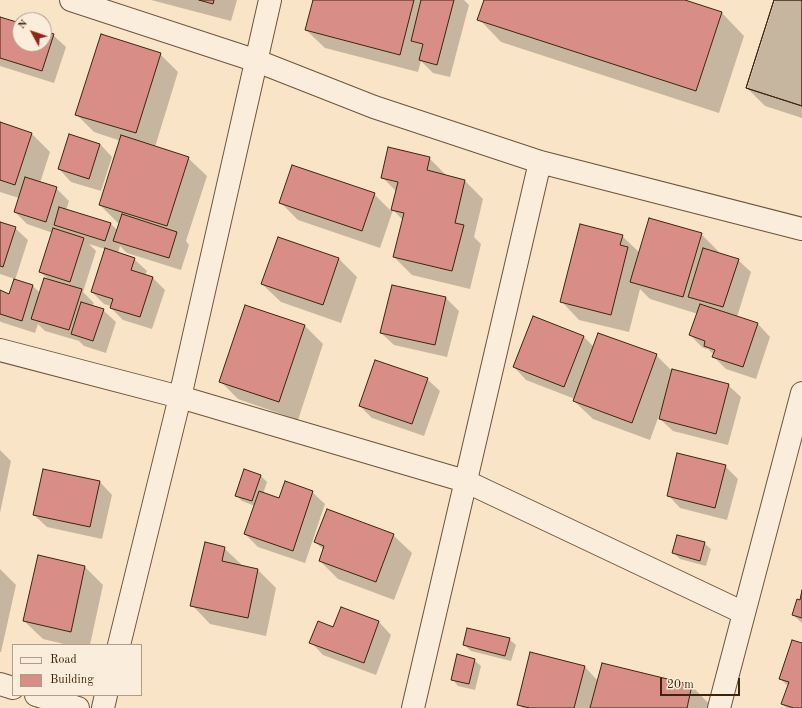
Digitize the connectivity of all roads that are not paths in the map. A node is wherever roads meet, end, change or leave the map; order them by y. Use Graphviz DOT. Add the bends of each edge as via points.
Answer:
graph roads {
  1 [pos="71,0"];
  2 [pos="270,0"];
  3 [pos="257,62"];
  4 [pos="540,162"];
  5 [pos="802,229"];
  6 [pos="0,350"];
  7 [pos="802,393"];
  8 [pos="180,397"];
  9 [pos="465,481"];
  10 [pos="744,613"];
  11 [pos="119,644"];
  12 [pos="0,684"];
  13 [pos="12,688"];
  14 [pos="39,696"];
  15 [pos="106,696"];
  16 [pos="78,708"];
  17 [pos="103,708"];
  18 [pos="412,708"];
  19 [pos="719,708"];
  1 -- 3 [label="street"];
  2 -- 3 [label="street"];
  3 -- 4 [label="street" via="374,107"];
  3 -- 8 [label="street"];
  4 -- 5 [label="street"];
  4 -- 9 [label="street"];
  6 -- 8 [label="street"];
  7 -- 10 [label="street"];
  8 -- 9 [label="street"];
  8 -- 11 [label="street"];
  9 -- 10 [label="street"];
  9 -- 18 [label="street"];
  10 -- 19 [label="street"];
  12 -- 13 [label="street"];
  14 -- 16 [label="street"];
  15 -- 17 [label="street"];
}
